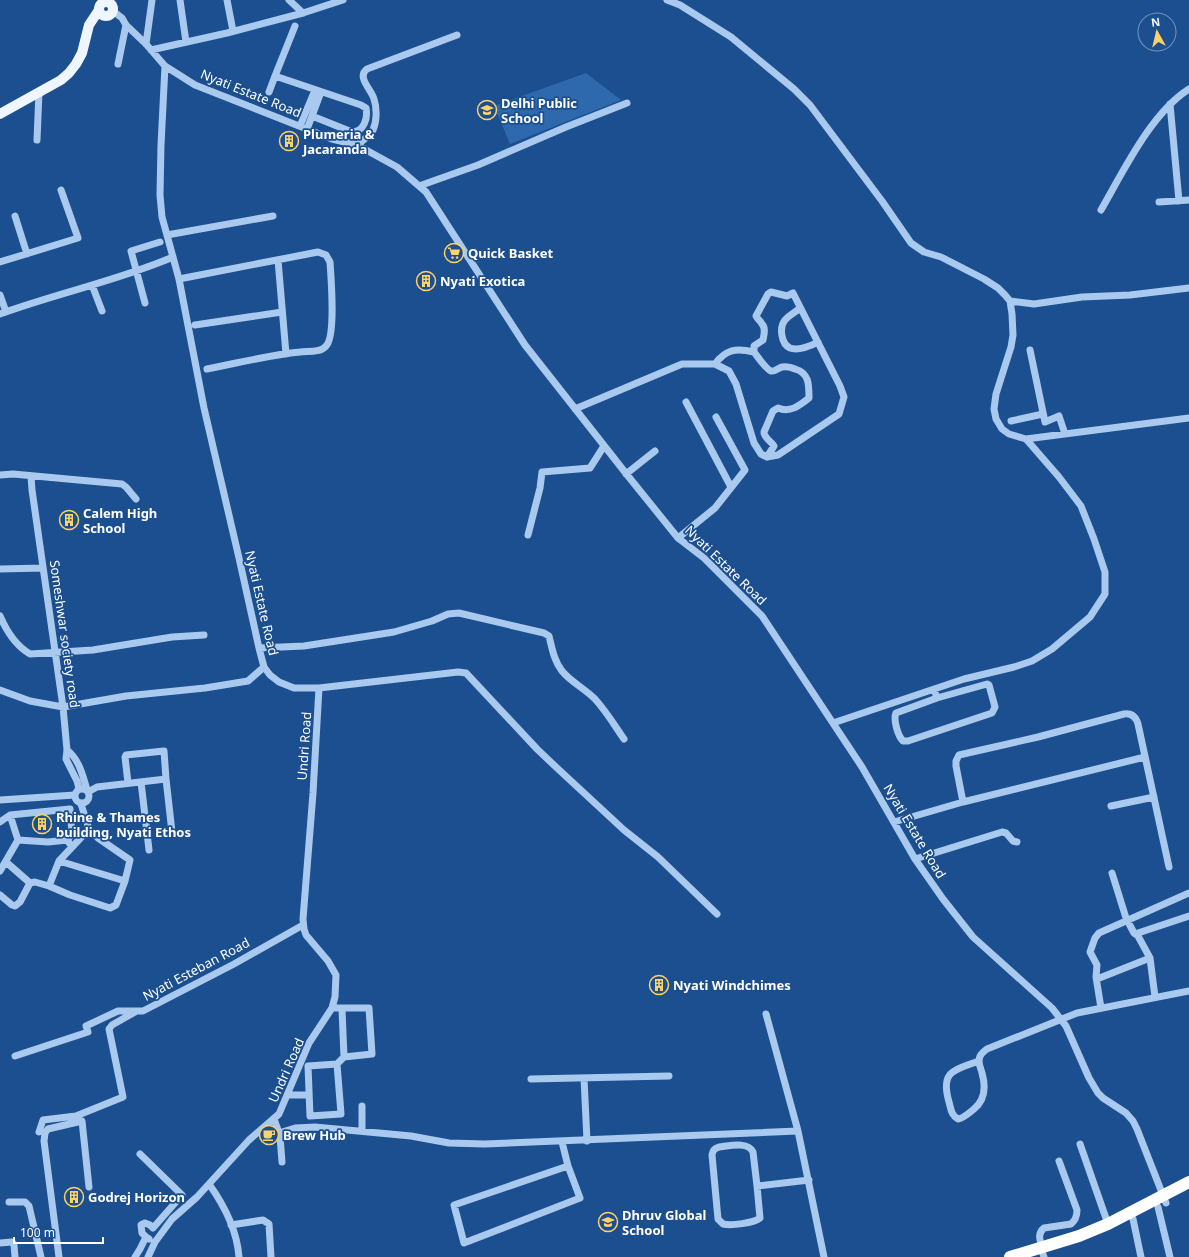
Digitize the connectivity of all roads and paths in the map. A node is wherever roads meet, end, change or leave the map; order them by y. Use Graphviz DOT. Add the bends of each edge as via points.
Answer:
graph roads {
  1 [pos="152,0"];
  2 [pos="180,0"];
  3 [pos="227,0"];
  4 [pos="289,0"];
  5 [pos="340,0"];
  6 [pos="667,0"];
  7 [pos="102,4"];
  8 [pos="113,11"];
  9 [pos="303,13"];
  10 [pos="126,25"];
  11 [pos="294,26"];
  12 [pos="233,31"];
  13 [pos="457,35"];
  14 [pos="186,42"];
  15 [pos="146,44"];
  16 [pos="151,50"];
  17 [pos="118,64"];
  18 [pos="165,66"];
  19 [pos="275,76"];
  20 [pos="1189,89"];
  21 [pos="318,91"];
  22 [pos="39,92"];
  23 [pos="269,92"];
  24 [pos="627,103"];
  25 [pos="1170,104"];
  26 [pos="0,114"];
  27 [pos="312,116"];
  28 [pos="303,127"];
  29 [pos="37,140"];
  30 [pos="358,145"];
  31 [pos="419,186"];
  32 [pos="61,190"];
  33 [pos="1179,200"];
  34 [pos="1189,200"];
  35 [pos="1159,202"];
  36 [pos="1101,210"];
  37 [pos="15,216"];
  38 [pos="273,216"];
  39 [pos="167,235"];
  40 [pos="160,242"];
  41 [pos="27,254"];
  42 [pos="173,257"];
  43 [pos="278,260"];
  44 [pos="0,262"];
  45 [pos="136,271"];
  46 [pos="179,279"];
  47 [pos="92,285"];
  48 [pos="1189,288"];
  49 [pos="0,295"];
  50 [pos="1010,301"];
  51 [pos="145,303"];
  52 [pos="800,308"];
  53 [pos="102,311"];
  54 [pos="282,312"];
  55 [pos="3,313"];
  56 [pos="195,325"];
  57 [pos="818,342"];
  58 [pos="1030,350"];
  59 [pos="754,352"];
  60 [pos="286,354"];
  61 [pos="715,364"];
  62 [pos="207,369"];
  63 [pos="686,402"];
  64 [pos="575,409"];
  65 [pos="1043,414"];
  66 [pos="716,417"];
  67 [pos="1189,418"];
  68 [pos="1011,421"];
  69 [pos="1065,434"];
  70 [pos="1026,439"];
  71 [pos="604,446"];
  72 [pos="655,451"];
  73 [pos="767,457"];
  74 [pos="626,474"];
  75 [pos="0,475"];
  76 [pos="31,476"];
  77 [pos="732,487"];
  78 [pos="136,499"];
  79 [pos="528,535"];
  80 [pos="678,538"];
  81 [pos="43,568"];
  82 [pos="0,569"];
  83 [pos="0,616"];
  84 [pos="204,635"];
  85 [pos="259,648"];
  86 [pos="55,651"];
  87 [pos="264,667"];
  88 [pos="319,688"];
  89 [pos="934,689"];
  90 [pos="0,690"];
  91 [pos="937,698"];
  92 [pos="63,707"];
  93 [pos="833,722"];
  94 [pos="624,739"];
  95 [pos="67,750"];
  96 [pos="1145,757"];
  97 [pos="166,779"];
  98 [pos="141,782"];
  99 [pos="128,783"];
  100 [pos="88,791"];
  101 [pos="77,792"];
  102 [pos="1154,797"];
  103 [pos="0,800"];
  104 [pos="963,802"];
  105 [pos="81,804"];
  106 [pos="1111,806"];
  107 [pos="10,815"];
  108 [pos="0,822"];
  109 [pos="894,822"];
  110 [pos="89,829"];
  111 [pos="172,832"];
  112 [pos="18,840"];
  113 [pos="68,840"];
  114 [pos="1018,842"];
  115 [pos="70,849"];
  116 [pos="149,850"];
  117 [pos="915,859"];
  118 [pos="59,861"];
  119 [pos="6,862"];
  120 [pos="1169,867"];
  121 [pos="0,871"];
  122 [pos="1112,873"];
  123 [pos="125,880"];
  124 [pos="30,883"];
  125 [pos="49,886"];
  126 [pos="1189,893"];
  127 [pos="0,895"];
  128 [pos="717,914"];
  129 [pos="1189,916"];
  130 [pos="1127,920"];
  131 [pos="303,925"];
  132 [pos="1135,934"];
  133 [pos="1150,958"];
  134 [pos="1096,979"];
  135 [pos="1189,991"];
  136 [pos="1155,997"];
  137 [pos="332,1008"];
  138 [pos="1101,1008"];
  139 [pos="342,1009"];
  140 [pos="137,1011"];
  141 [pos="766,1014"];
  142 [pos="1061,1020"];
  143 [pos="15,1056"];
  144 [pos="344,1057"];
  145 [pos="979,1061"];
  146 [pos="337,1064"];
  147 [pos="668,1076"];
  148 [pos="584,1078"];
  149 [pos="531,1079"];
  150 [pos="288,1095"];
  151 [pos="308,1095"];
  152 [pos="362,1106"];
  153 [pos="274,1119"];
  154 [pos="362,1131"];
  155 [pos="798,1131"];
  156 [pos="39,1132"];
  157 [pos="279,1133"];
  158 [pos="587,1141"];
  159 [pos="562,1142"];
  160 [pos="1080,1144"];
  161 [pos="140,1154"];
  162 [pos="1059,1161"];
  163 [pos="282,1162"];
  164 [pos="568,1166"];
  165 [pos="809,1180"];
  166 [pos="1189,1182"];
  167 [pos="209,1184"];
  168 [pos="757,1186"];
  169 [pos="89,1187"];
  170 [pos="1189,1190"];
  171 [pos="9,1202"];
  172 [pos="1162,1202"];
  173 [pos="1134,1219"];
  174 [pos="1108,1224"];
  175 [pos="231,1225"];
  176 [pos="153,1228"];
  177 [pos="162,1234"];
  178 [pos="146,1237"];
  179 [pos="155,1242"];
  180 [pos="0,1243"];
  181 [pos="1041,1254"];
  182 [pos="15,1257"];
  183 [pos="41,1257"];
  184 [pos="59,1257"];
  185 [pos="135,1257"];
  186 [pos="148,1257"];
  187 [pos="239,1257"];
  188 [pos="270,1257"];
  189 [pos="824,1257"];
  190 [pos="1010,1257"];
  191 [pos="1141,1257"];
  192 [pos="1170,1257"];
  1 -- 15 [label="street"];
  2 -- 14 [label="street"];
  3 -- 12 [label="street"];
  4 -- 9 [label="street"];
  5 -- 9 [label="street"];
  6 -- 50 [label="street" via="731,37 794,89 810,105 911,243 924,252 942,257 984,279 998,288"];
  7 -- 8 [label="main road" via="111,3"];
  7 -- 22 [label="main road" via="89,25 82,53 76,64 61,80"];
  8 -- 10 [label="street, Nyati Estate Road"];
  9 -- 12 [label="street"];
  10 -- 15 [label="street, Nyati Estate Road"];
  10 -- 17 [label="street"];
  11 -- 19 [label="street"];
  12 -- 14 [label="street"];
  13 -- 30 [label="street" via="364,71 363,79 374,99 376,120 373,131"];
  14 -- 16 [label="street"];
  15 -- 16 [label="street, Nyati Estate Road"];
  16 -- 18 [label="street, Nyati Estate Road"];
  18 -- 28 [label="street, Nyati Estate Road" via="195,85"];
  18 -- 39 [label="street, Nyati Estate Road" via="160,195"];
  19 -- 21 [label="street"];
  19 -- 23 [label="street"];
  20 -- 25 [label="street"];
  21 -- 27 [label="street"];
  21 -- 27 [label="street" via="361,105 366,108 367,116 361,130 352,132"];
  21 -- 28 [label="street"];
  22 -- 26 [label="main road"];
  22 -- 29 [label="street"];
  24 -- 31 [label="street" via="478,165"];
  25 -- 33 [label="street"];
  25 -- 36 [label="street" via="1134,151"];
  27 -- 28 [label="street"];
  28 -- 30 [label="street, Nyati Estate Road"];
  30 -- 31 [label="street, Nyati Estate Road" via="397,167"];
  31 -- 64 [label="street, Nyati Estate Road" via="426,192 526,345"];
  32 -- 41 [label="street" via="78,238"];
  33 -- 34 [label="street"];
  33 -- 35 [label="street"];
  37 -- 41 [label="street"];
  38 -- 39 [label="street"];
  39 -- 42 [label="street, Nyati Estate Road"];
  40 -- 45 [label="street" via="131,251"];
  41 -- 44 [label="street"];
  42 -- 45 [label="street"];
  42 -- 46 [label="street, Nyati Estate Road"];
  43 -- 46 [label="street"];
  43 -- 54 [label="street"];
  43 -- 60 [label="street" via="318,252 326,255 330,262 332,320 327,346 322,350"];
  45 -- 47 [label="street"];
  45 -- 51 [label="street"];
  46 -- 85 [label="street, Nyati Estate Road" via="204,408"];
  47 -- 53 [label="street"];
  47 -- 55 [label="street"];
  48 -- 50 [label="street" via="1130,295 1082,297 1034,304"];
  49 -- 55 [label="street"];
  50 -- 70 [label="street" via="1013,335 994,409 1002,429"];
  52 -- 57 [label="street"];
  52 -- 57 [label="street" via="785,320 782,327 785,345 795,348"];
  52 -- 59 [label="street" via="793,293 787,296 771,292 768,294 756,316 763,324 764,334 763,340 754,346"];
  54 -- 56 [label="street"];
  54 -- 60 [label="street"];
  57 -- 73 [label="street" via="844,397 839,414 778,455"];
  58 -- 65 [label="street"];
  59 -- 61 [label="street" via="743,349 733,351 725,354"];
  59 -- 73 [label="street" via="772,371 789,367 803,372 808,388 809,398 791,410 773,410 764,432 765,437 774,446"];
  60 -- 62 [label="street"];
  61 -- 64 [label="street" via="682,364"];
  61 -- 73 [label="street" via="729,371 736,384 754,443 761,454"];
  63 -- 77 [label="street"];
  64 -- 71 [label="street, Nyati Estate Road"];
  65 -- 68 [label="street"];
  65 -- 69 [label="street" via="1045,422 1060,416"];
  66 -- 77 [label="street" via="745,470"];
  67 -- 69 [label="street"];
  69 -- 70 [label="street"];
  70 -- 89 [label="street" via="1081,506 1105,572 1105,594 1090,617 1052,649 1032,661"];
  71 -- 74 [label="street, Nyati Estate Road"];
  71 -- 79 [label="street" via="590,468 542,472"];
  72 -- 74 [label="street"];
  74 -- 80 [label="street, Nyati Estate Road"];
  75 -- 76 [label="street"];
  76 -- 78 [label="street" via="122,484"];
  76 -- 81 [label="street, Someshwar society road"];
  77 -- 80 [label="street" via="715,508"];
  80 -- 93 [label="street, Nyati Estate Road" via="704,558 762,616"];
  81 -- 82 [label="street"];
  81 -- 86 [label="street, Someshwar society road"];
  83 -- 86 [label="street" via="14,640 30,654"];
  84 -- 86 [label="street" via="172,637 93,650"];
  85 -- 87 [label="street, Nyati Estate Road"];
  85 -- 94 [label="street" via="304,646 394,632 448,614 459,613 534,630 549,636 562,671 596,700"];
  86 -- 92 [label="street, Someshwar society road"];
  87 -- 88 [label="street, Nyati Estate Road" via="279,682 294,688"];
  87 -- 92 [label="street" via="248,681 126,696"];
  88 -- 128 [label="street, Nyati Estate Road" via="466,673 537,749 624,830 658,857"];
  88 -- 131 [label="street, Undri Road"];
  89 -- 91 [label="street"];
  89 -- 93 [label="street"];
  90 -- 92 [label="street" via="30,701"];
  91 -- 91 [label="street" via="987,684 995,707 992,713 903,741 895,721 896,713"];
  92 -- 95 [label="street, Someshwar society road"];
  93 -- 109 [label="street, Nyati Estate Road"];
  95 -- 100 [label="street" via="74,755"];
  95 -- 101 [label="street, Someshwar society road" via="66,759 77,781"];
  96 -- 102 [label="street"];
  96 -- 104 [label="street"];
  96 -- 104 [label="street" via="1137,720 1127,714 964,753 959,755 956,761"];
  97 -- 98 [label="street"];
  97 -- 99 [label="street" via="164,751 126,755"];
  97 -- 111 [label="street"];
  98 -- 99 [label="street"];
  98 -- 116 [label="street"];
  99 -- 100 [label="street" via="97,786"];
  100 -- 101 [label="street" via="83,789"];
  100 -- 105 [label="street" via="88,801"];
  101 -- 103 [label="street"];
  101 -- 105 [label="street" via="77,801"];
  102 -- 106 [label="street"];
  102 -- 120 [label="street"];
  104 -- 109 [label="street"];
  105 -- 110 [label="street"];
  107 -- 108 [label="street"];
  107 -- 112 [label="street"];
  107 -- 113 [label="street" via="70,809 72,832"];
  109 -- 117 [label="street, Nyati Estate Road"];
  110 -- 115 [label="street"];
  110 -- 123 [label="street" via="130,860"];
  112 -- 113 [label="street"];
  112 -- 119 [label="street"];
  113 -- 115 [label="street"];
  114 -- 117 [label="street" via="1013,842 1002,832"];
  115 -- 118 [label="street"];
  117 -- 142 [label="street, Nyati Estate Road" via="973,937 1045,1000"];
  118 -- 123 [label="street"];
  118 -- 125 [label="street"];
  119 -- 121 [label="street"];
  119 -- 124 [label="street"];
  122 -- 130 [label="street"];
  123 -- 125 [label="street" via="116,905 110,908"];
  124 -- 125 [label="street"];
  124 -- 127 [label="street" via="20,902 15,906"];
  126 -- 130 [label="street"];
  129 -- 132 [label="street"];
  130 -- 132 [label="street"];
  130 -- 134 [label="street" via="1099,933 1095,938 1090,952 1097,965"];
  131 -- 137 [label="street, Undri Road" via="306,935 336,975"];
  131 -- 140 [label="street, Nyati Esteban Road" via="143,1012"];
  132 -- 133 [label="street"];
  133 -- 134 [label="street"];
  133 -- 136 [label="street"];
  134 -- 138 [label="street"];
  135 -- 136 [label="street"];
  136 -- 138 [label="street"];
  137 -- 139 [label="street"];
  137 -- 150 [label="street, Undri Road" via="309,1043"];
  138 -- 142 [label="street" via="1077,1013"];
  139 -- 144 [label="street"];
  139 -- 144 [label="street" via="369,1008 372,1054"];
  140 -- 143 [label="street, Nyati Esteban Road" via="118,1011 86,1026 88,1032"];
  140 -- 156 [label="street" via="109,1029 123,1097 76,1116 43,1120"];
  141 -- 155 [label="street"];
  142 -- 145 [label="street" via="987,1049 980,1055"];
  142 -- 172 [label="street, Nyati Estate Road" via="1098,1093 1133,1121"];
  144 -- 146 [label="street"];
  145 -- 145 [label="street" via="984,1089 982,1100 966,1116 958,1119 952,1113 946,1092 947,1078 953,1071"];
  146 -- 151 [label="street" via="308,1066"];
  146 -- 151 [label="street" via="341,1114 310,1116"];
  147 -- 148 [label="street"];
  148 -- 149 [label="street"];
  148 -- 158 [label="street"];
  150 -- 151 [label="street"];
  150 -- 153 [label="street, Undri Road"];
  152 -- 154 [label="street"];
  153 -- 157 [label="street"];
  153 -- 167 [label="street, Undri Road" via="249,1140"];
  154 -- 157 [label="street" via="315,1127 295,1128"];
  154 -- 159 [label="street" via="464,1144"];
  155 -- 158 [label="street"];
  155 -- 165 [label="street"];
  157 -- 163 [label="street"];
  158 -- 159 [label="street"];
  159 -- 164 [label="street"];
  160 -- 174 [label="street"];
  161 -- 176 [label="street" via="182,1195"];
  162 -- 181 [label="street" via="1075,1203 1077,1217 1071,1224 1041,1230"];
  164 -- 164 [label="street" via="580,1198 464,1243 454,1205"];
  165 -- 168 [label="street"];
  165 -- 189 [label="street"];
  166 -- 172 [label="highway"];
  167 -- 175 [label="street" via="221,1202"];
  167 -- 177 [label="street, Undri Road" via="172,1219"];
  168 -- 168 [label="street" via="760,1218 757,1221 726,1225 720,1222 712,1156 715,1148 751,1148"];
  169 -- 184 [label="street" via="82,1121 48,1129 44,1141"];
  170 -- 172 [label="highway"];
  171 -- 183 [label="street" via="25,1202 29,1206"];
  172 -- 173 [label="highway"];
  172 -- 174 [label="highway"];
  172 -- 192 [label="street, Nyati Estate Road"];
  173 -- 181 [label="highway"];
  173 -- 191 [label="street"];
  174 -- 181 [label="highway"];
  175 -- 187 [label="street"];
  175 -- 188 [label="street" via="263,1220 269,1224"];
  176 -- 177 [label="street"];
  176 -- 178 [label="street" via="145,1223 141,1225 142,1233"];
  177 -- 179 [label="street, Undri Road"];
  178 -- 179 [label="street"];
  178 -- 185 [label="street"];
  179 -- 186 [label="street, Undri Road"];
  180 -- 182 [label="street" via="12,1242"];
  181 -- 190 [label="highway"];
}
